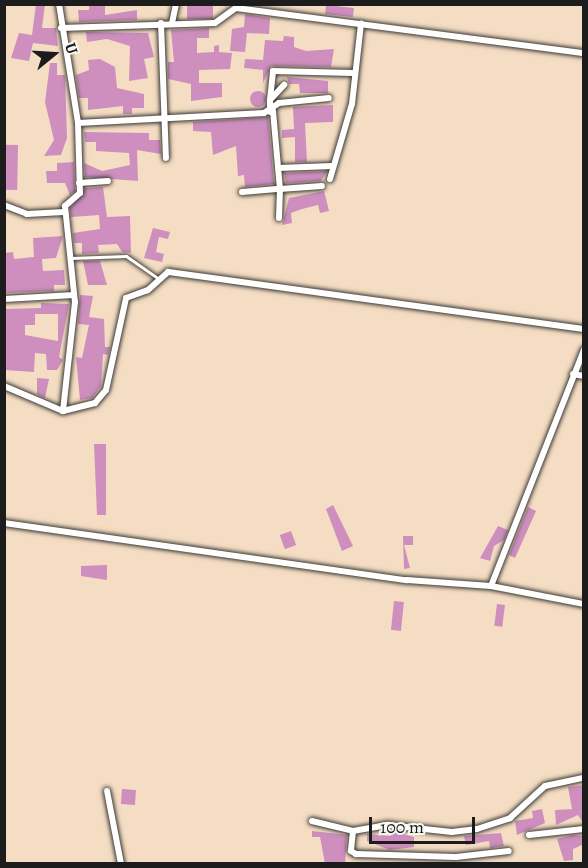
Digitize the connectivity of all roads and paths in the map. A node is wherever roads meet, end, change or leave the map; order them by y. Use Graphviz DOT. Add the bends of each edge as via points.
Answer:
graph roads {
  1 [pos="59,4"];
  2 [pos="176,4"];
  3 [pos="161,23"];
  4 [pos="172,23"];
  5 [pos="361,24"];
  6 [pos="61,28"];
  7 [pos="584,53"];
  8 [pos="353,73"];
  9 [pos="284,84"];
  10 [pos="329,98"];
  11 [pos="270,100"];
  12 [pos="271,111"];
  13 [pos="161,117"];
  14 [pos="78,123"];
  15 [pos="166,158"];
  16 [pos="332,166"];
  17 [pos="278,168"];
  18 [pos="330,179"];
  19 [pos="108,181"];
  20 [pos="79,183"];
  21 [pos="321,186"];
  22 [pos="280,189"];
  23 [pos="242,192"];
  24 [pos="4,206"];
  25 [pos="64,212"];
  26 [pos="279,218"];
  27 [pos="69,258"];
  28 [pos="159,279"];
  29 [pos="74,295"];
  30 [pos="4,299"];
  31 [pos="584,329"];
  32 [pos="584,350"];
  33 [pos="573,374"];
  34 [pos="584,376"];
  35 [pos="4,386"];
  36 [pos="63,411"];
  37 [pos="4,523"];
  38 [pos="491,586"];
  39 [pos="584,604"];
  40 [pos="584,778"];
  41 [pos="107,791"];
  42 [pos="312,821"];
  43 [pos="584,829"];
  44 [pos="353,831"];
  45 [pos="529,835"];
  46 [pos="508,851"];
  47 [pos="121,864"];
  1 -- 6 [label="street"];
  2 -- 4 [label="street"];
  3 -- 4 [label="street"];
  3 -- 6 [label="street"];
  3 -- 13 [label="street"];
  4 -- 5 [label="street" via="215,23 233,8"];
  5 -- 7 [label="street"];
  5 -- 8 [label="street"];
  6 -- 14 [label="street"];
  8 -- 11 [label="street" via="273,71"];
  8 -- 16 [label="street" via="352,104"];
  9 -- 11 [label="street"];
  10 -- 12 [label="street" via="279,103"];
  11 -- 12 [label="street"];
  12 -- 13 [label="street"];
  12 -- 17 [label="street"];
  13 -- 14 [label="street"];
  13 -- 15 [label="street"];
  14 -- 20 [label="street"];
  16 -- 17 [label="street"];
  16 -- 18 [label="street"];
  17 -- 22 [label="street"];
  19 -- 20 [label="street"];
  20 -- 25 [label="street" via="80,194 66,203"];
  21 -- 22 [label="street"];
  22 -- 23 [label="street"];
  22 -- 26 [label="street"];
  24 -- 25 [label="street" via="27,214"];
  25 -- 27 [label="street"];
  27 -- 28 [label="lane" via="126,256"];
  27 -- 29 [label="street"];
  28 -- 31 [label="street" via="165,273 204,273"];
  28 -- 36 [label="street" via="126,298 104,394 82,409"];
  29 -- 30 [label="street"];
  29 -- 36 [label="street"];
  32 -- 33 [label="street"];
  33 -- 34 [label="street"];
  33 -- 38 [label="street"];
  35 -- 36 [label="street"];
  37 -- 38 [label="street" via="407,580"];
  38 -- 39 [label="street"];
  40 -- 44 [label="street" via="545,786 519,812 494,825 452,832 388,825"];
  41 -- 47 [label="street"];
  42 -- 44 [label="street"];
  43 -- 45 [label="street"];
  44 -- 46 [label="street" via="351,851 356,854 456,857"];
}
